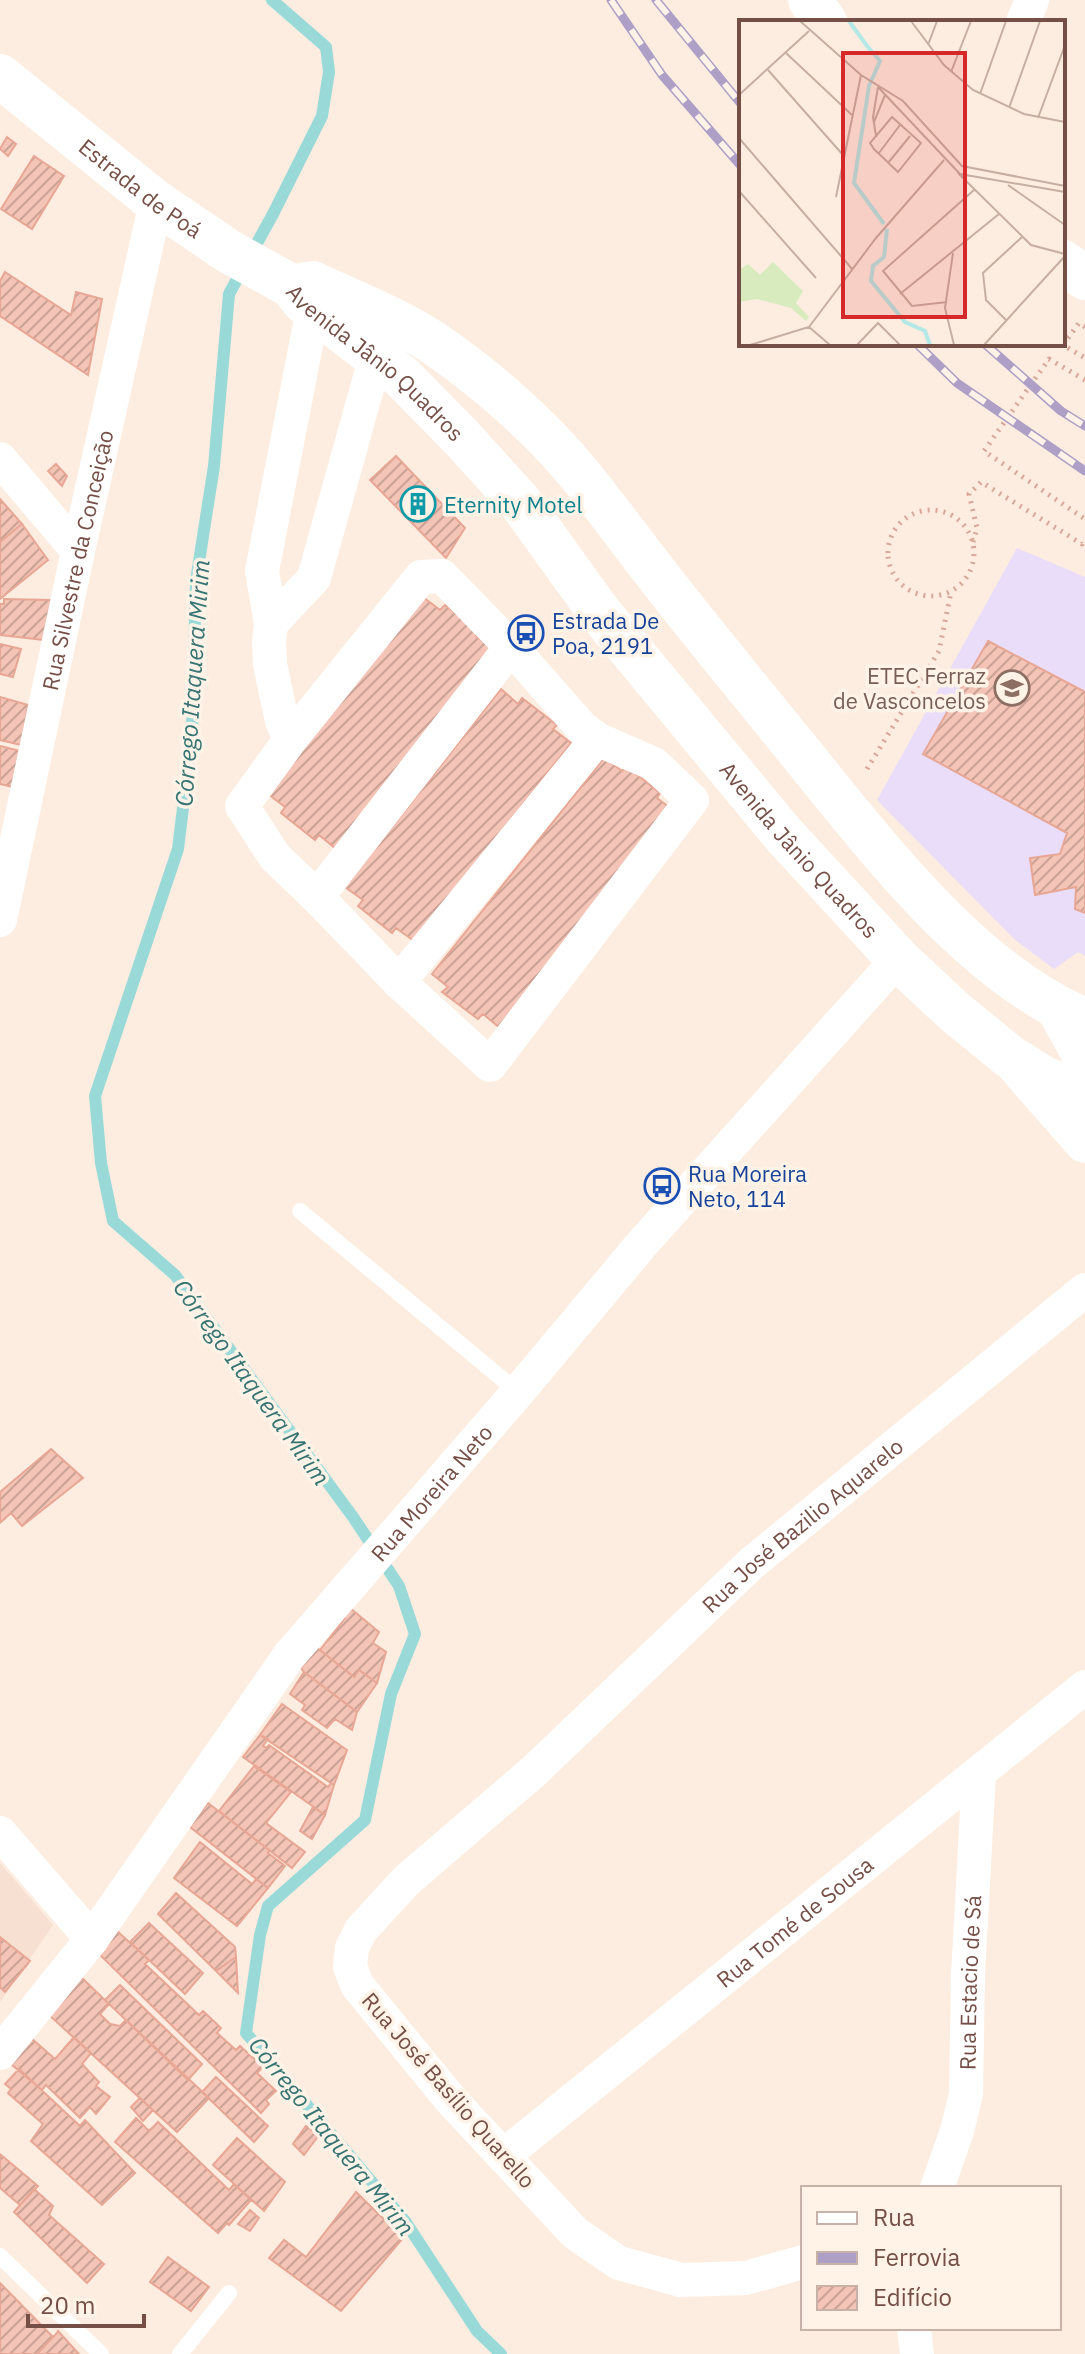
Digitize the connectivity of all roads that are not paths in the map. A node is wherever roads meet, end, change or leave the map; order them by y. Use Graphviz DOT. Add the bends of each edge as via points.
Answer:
graph roads {
  1 [pos="810,0"];
  2 [pos="1032,0"];
  3 [pos="824,20"];
  4 [pos="1024,20"];
  5 [pos="0,76"];
  6 [pos="156,202"];
  7 [pos="1065,263"];
  8 [pos="1085,278"];
  9 [pos="293,291"];
  10 [pos="376,356"];
  11 [pos="0,459"];
  12 [pos="78,551"];
  13 [pos="669,591"];
  14 [pos="600,613"];
  15 [pos="271,624"];
  16 [pos="511,647"];
  17 [pos="597,739"];
  18 [pos="290,740"];
  19 [pos="317,897"];
  20 [pos="0,917"];
  21 [pos="898,959"];
  22 [pos="399,982"];
  23 [pos="1071,1014"];
  24 [pos="1010,1057"];
  25 [pos="1085,1059"];
  26 [pos="1085,1092"];
  27 [pos="1085,1142"];
  28 [pos="300,1211"];
  29 [pos="1085,1290"];
  30 [pos="518,1392"];
  31 [pos="1085,1687"];
  32 [pos="533,1772"];
  33 [pos="979,1774"];
  34 [pos="0,1833"];
  35 [pos="92,1939"];
  36 [pos="0,2053"];
  37 [pos="503,2156"];
  38 [pos="938,2186"];
  39 [pos="0,2256"];
  40 [pos="801,2263"];
  41 [pos="229,2293"];
  42 [pos="914,2330"];
  43 [pos="101,2354"];
  44 [pos="180,2354"];
  45 [pos="917,2354"];
  1 -- 3 [label="main road"];
  2 -- 4 [label="street"];
  5 -- 6 [label="main road, Estrada de Poá"];
  6 -- 9 [label="main road, Estrada de Poá"];
  6 -- 12 [label="street, Rua Silvestre da Conceição"];
  7 -- 8 [label="main road"];
  9 -- 10 [label="main road, Avenida Jânio Quadros"];
  9 -- 13 [label="main road, Avenida Jânio Quadros" via="313,283 404,326 470,370 578,473"];
  9 -- 15 [label="street" via="262,571"];
  10 -- 14 [label="main road, Avenida Jânio Quadros" via="520,502"];
  10 -- 15 [label="street" via="314,578"];
  11 -- 12 [label="street"];
  12 -- 20 [label="street, Rua Silvestre da Conceição"];
  13 -- 14 [label="main road"];
  13 -- 23 [label="main road, Avenida Jânio Quadros" via="940,918 1022,985"];
  14 -- 21 [label="main road, Avenida Jânio Quadros" via="783,834"];
  15 -- 18 [label="street" via="270,664"];
  16 -- 17 [label="street"];
  16 -- 18 [label="street" via="442,576 421,577"];
  16 -- 19 [label="street"];
  17 -- 22 [label="street"];
  17 -- 22 [label="street" via="654,764 692,800 490,1065"];
  18 -- 19 [label="street" via="242,806 275,857"];
  19 -- 22 [label="street"];
  21 -- 24 [label="main road, Avenida Jânio Quadros"];
  21 -- 30 [label="street, Rua Moreira Neto" via="641,1245"];
  23 -- 25 [label="street"];
  24 -- 26 [label="main road, Avenida Jânio Quadros" via="1045,1079"];
  24 -- 27 [label="street"];
  28 -- 30 [label="lane"];
  29 -- 32 [label="street, Rua José Bazilio Aquarelo" via="752,1563"];
  30 -- 35 [label="street, Rua Moreira Neto" via="289,1656"];
  31 -- 33 [label="street, Rua Tomé de Sousa"];
  32 -- 37 [label="street, Rua José Basílio Quarello" via="407,1880 361,1930 350,1966 357,1985"];
  33 -- 37 [label="street, Rua Tomé de Sousa"];
  33 -- 38 [label="street, Rua Estacio de Sá" via="966,2094"];
  34 -- 35 [label="street"];
  35 -- 36 [label="street, Rua Moreira Neto"];
  37 -- 40 [label="street, Rua José Basílio Quarello" via="575,2233 619,2263 681,2280 746,2278"];
  39 -- 43 [label="lane"];
  41 -- 44 [label="lane"];
  42 -- 45 [label="street"];
}
